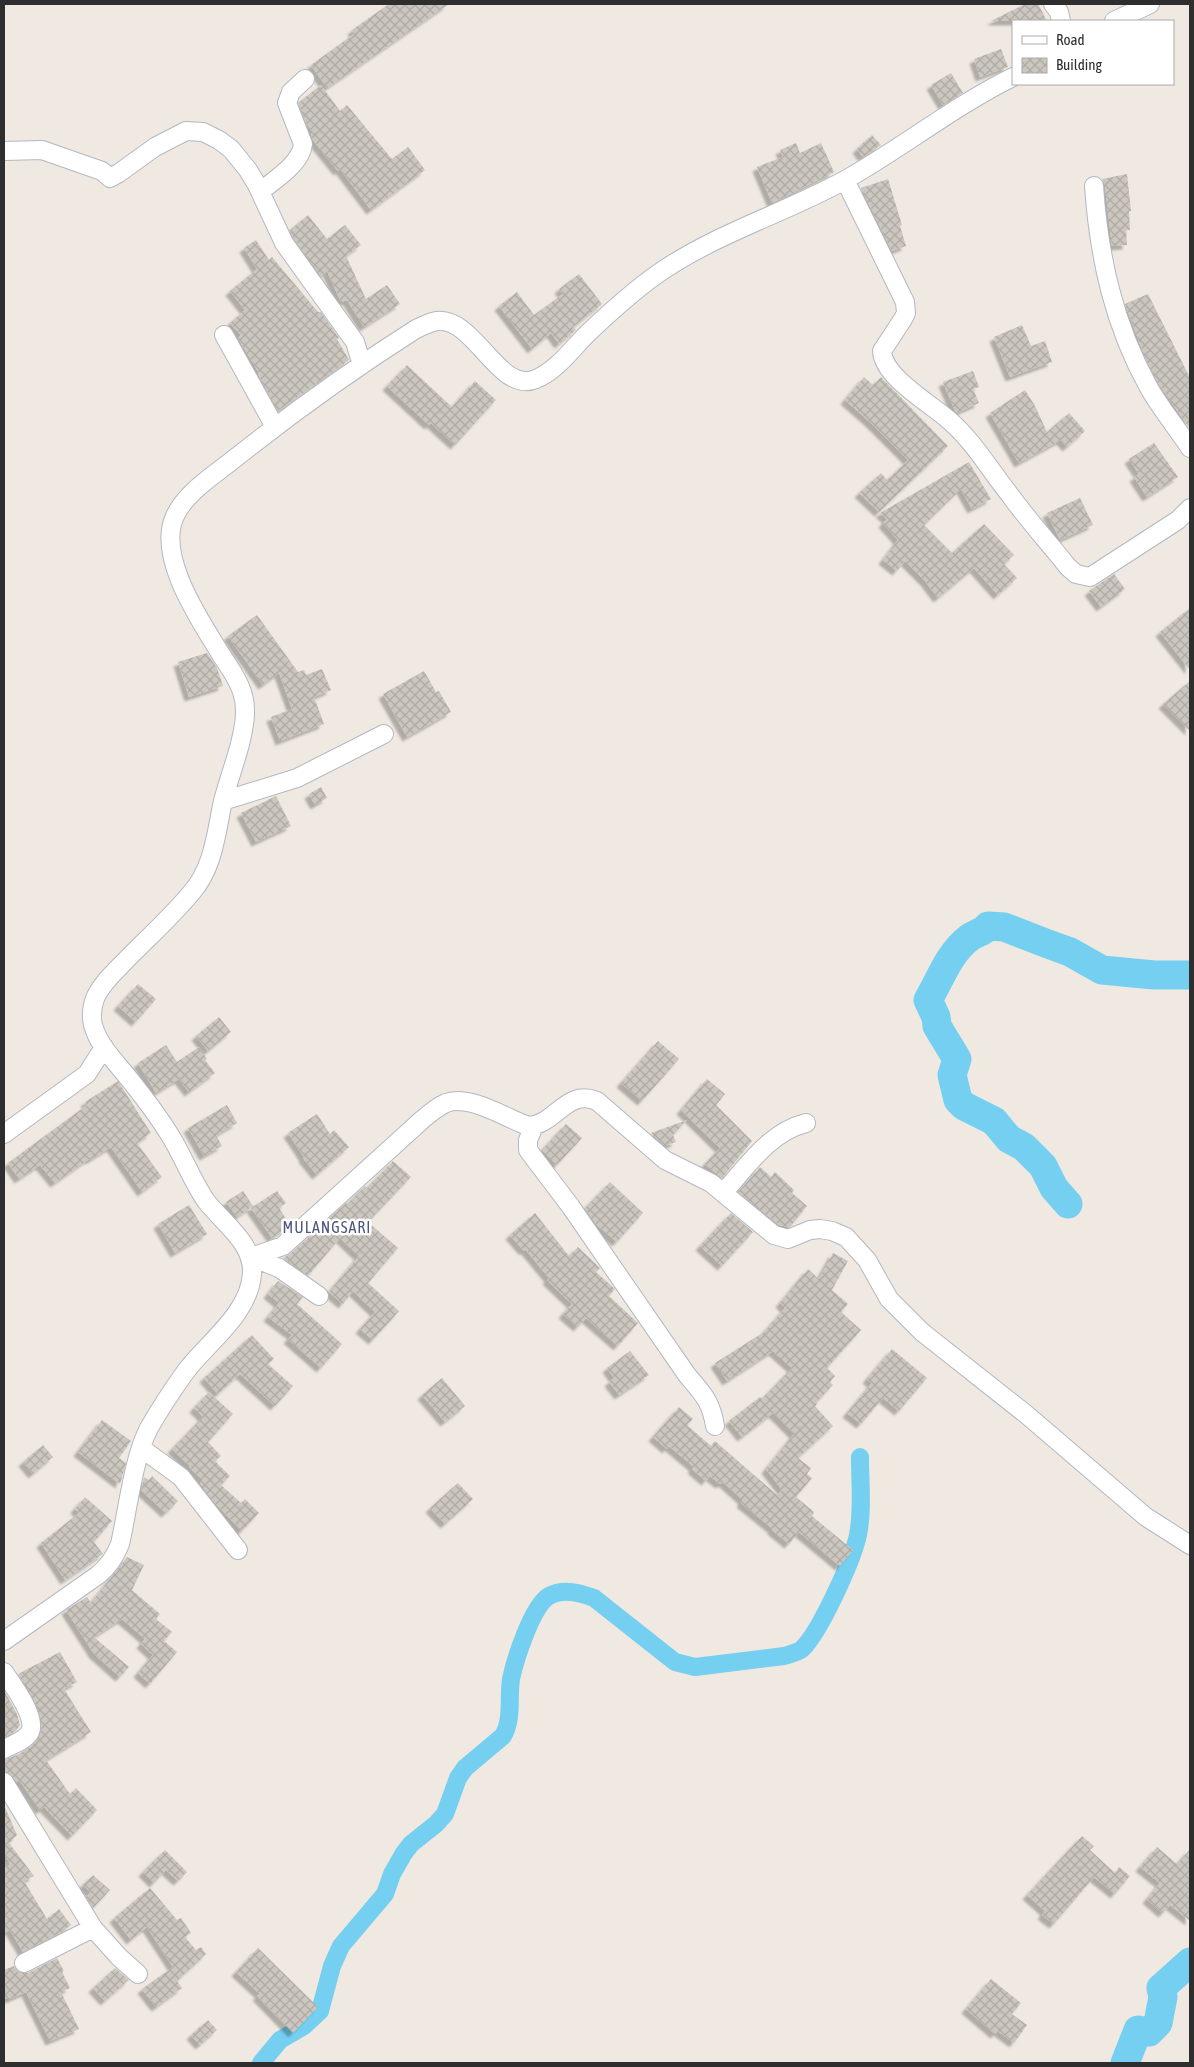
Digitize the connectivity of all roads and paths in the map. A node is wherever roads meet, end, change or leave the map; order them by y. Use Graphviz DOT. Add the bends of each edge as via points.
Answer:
graph roads {
  1 [pos="1053,4"];
  2 [pos="1150,4"];
  3 [pos="1061,20"];
  4 [pos="1116,20"];
  5 [pos="1012,78"];
  6 [pos="306,79"];
  7 [pos="4,151"];
  8 [pos="845,180"];
  9 [pos="1094,186"];
  10 [pos="260,192"];
  11 [pos="224,336"];
  12 [pos="362,365"];
  13 [pos="274,427"];
  14 [pos="1190,448"];
  15 [pos="1190,508"];
  16 [pos="384,734"];
  17 [pos="223,801"];
  18 [pos="104,1047"];
  19 [pos="806,1123"];
  20 [pos="534,1126"];
  21 [pos="4,1134"];
  22 [pos="724,1192"];
  23 [pos="251,1256"];
  24 [pos="319,1296"];
  25 [pos="715,1426"];
  26 [pos="141,1448"];
  27 [pos="1190,1544"];
  28 [pos="238,1550"];
  29 [pos="4,1640"];
  30 [pos="4,1672"];
  31 [pos="4,1749"];
  32 [pos="4,1782"];
  33 [pos="93,1928"];
  34 [pos="24,1963"];
  35 [pos="138,1974"];
  1 -- 3 [label="street"];
  2 -- 4 [label="street"];
  5 -- 8 [label="street"];
  6 -- 10 [label="street" via="291,92 288,103 302,149 298,158"];
  7 -- 10 [label="street" via="42,150 102,171 110,178 161,144 194,130 210,134 231,149"];
  8 -- 12 [label="street" via="719,238 657,274 616,306 538,379 528,382 510,376 461,329 439,321 416,329"];
  8 -- 15 [label="street" via="905,302 906,313 882,351 884,363 900,381 968,438 1068,567 1076,574 1090,577 1178,520"];
  9 -- 14 [label="street" via="1100,251 1124,337 1150,389"];
  10 -- 12 [label="street" via="284,243 355,342"];
  11 -- 13 [label="street"];
  12 -- 13 [label="street"];
  13 -- 17 [label="street" via="195,490 175,515 171,527 170,545 181,581 235,675 246,709"];
  16 -- 17 [label="street" via="297,778"];
  17 -- 18 [label="street" via="212,855 195,889 97,993 93,1002 93,1024"];
  18 -- 21 [label="street" via="87,1074"];
  18 -- 23 [label="street" via="174,1142 202,1195"];
  19 -- 22 [label="street" via="794,1126 762,1148"];
  20 -- 22 [label="street" via="574,1099 589,1097 665,1160"];
  20 -- 23 [label="street" via="469,1102 446,1103 422,1119 283,1246"];
  20 -- 25 [label="street" via="528,1150 707,1400"];
  22 -- 27 [label="street" via="781,1238 788,1239 820,1229 846,1237 867,1260 889,1298 916,1327 1027,1415 1146,1517"];
  23 -- 24 [label="street" via="271,1263"];
  23 -- 26 [label="street" via="253,1270 247,1296 186,1371 159,1411"];
  26 -- 28 [label="street" via="181,1477"];
  26 -- 29 [label="street" via="120,1544 107,1567"];
  30 -- 31 [label="street" via="19,1693 31,1727 24,1738"];
  32 -- 33 [label="street"];
  33 -- 34 [label="street"];
  33 -- 35 [label="street"];
}
